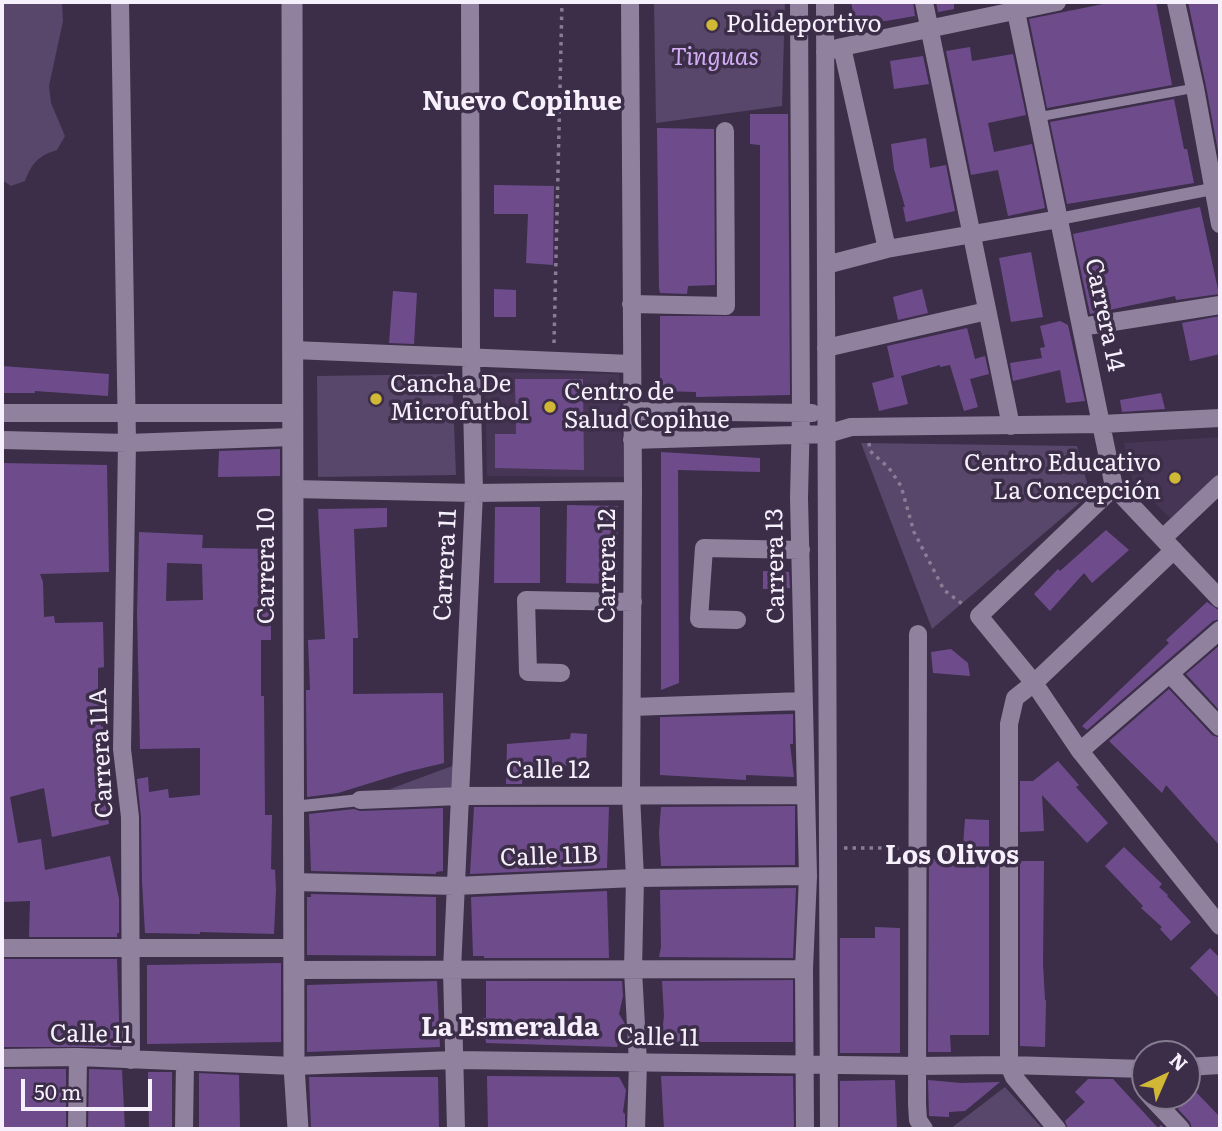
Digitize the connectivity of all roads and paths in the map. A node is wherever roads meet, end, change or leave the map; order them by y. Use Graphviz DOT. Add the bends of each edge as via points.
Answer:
graph roads {
  1 [pos="120,2"];
  2 [pos="292,2"];
  3 [pos="470,2"];
  4 [pos="562,2"];
  5 [pos="630,2"];
  6 [pos="799,2"];
  7 [pos="825,2"];
  8 [pos="924,2"];
  9 [pos="1057,2"];
  10 [pos="1176,2"];
  11 [pos="1015,6"];
  12 [pos="929,28"];
  13 [pos="834,50"];
  14 [pos="1195,88"];
  15 [pos="1038,117"];
  16 [pos="725,131"];
  17 [pos="1212,189"];
  18 [pos="1219,215"];
  19 [pos="1059,219"];
  20 [pos="971,234"];
  21 [pos="887,250"];
  22 [pos="826,265"];
  23 [pos="631,304"];
  24 [pos="1220,305"];
  25 [pos="987,311"];
  26 [pos="1081,327"];
  27 [pos="826,348"];
  28 [pos="293,349"];
  29 [pos="471,356"];
  30 [pos="554,359"];
  31 [pos="631,364"];
  32 [pos="632,411"];
  33 [pos="801,412"];
  34 [pos="292,413"];
  35 [pos="2,414"];
  36 [pos="127,414"];
  37 [pos="827,415"];
  38 [pos="1220,418"];
  39 [pos="1102,424"];
  40 [pos="1011,426"];
  41 [pos="859,427"];
  42 [pos="800,434"];
  43 [pos="827,434"];
  44 [pos="292,437"];
  45 [pos="2,440"];
  46 [pos="632,440"];
  47 [pos="127,443"];
  48 [pos="1220,484"];
  49 [pos="1114,488"];
  50 [pos="293,489"];
  51 [pos="633,491"];
  52 [pos="474,493"];
  53 [pos="1169,544"];
  54 [pos="801,550"];
  55 [pos="1220,599"];
  56 [pos="633,602"];
  57 [pos="979,616"];
  58 [pos="737,620"];
  59 [pos="1220,630"];
  60 [pos="918,634"];
  61 [pos="561,673"];
  62 [pos="1171,675"];
  63 [pos="1034,683"];
  64 [pos="803,701"];
  65 [pos="632,707"];
  66 [pos="1220,727"];
  67 [pos="1080,751"];
  68 [pos="631,795"];
  69 [pos="804,795"];
  70 [pos="461,796"];
  71 [pos="360,800"];
  72 [pos="293,807"];
  73 [pos="808,876"];
  74 [pos="635,878"];
  75 [pos="293,882"];
  76 [pos="455,886"];
  77 [pos="1220,925"];
  78 [pos="2,948"];
  79 [pos="293,948"];
  80 [pos="131,949"];
  81 [pos="804,969"];
  82 [pos="293,970"];
  83 [pos="452,970"];
  84 [pos="633,970"];
  85 [pos="78,1057"];
  86 [pos="2,1058"];
  87 [pos="131,1060"];
  88 [pos="455,1060"];
  89 [pos="185,1062"];
  90 [pos="638,1063"];
  91 [pos="805,1064"];
  92 [pos="829,1064"];
  93 [pos="1009,1065"];
  94 [pos="1220,1065"];
  95 [pos="294,1066"];
  96 [pos="917,1066"];
  97 [pos="1201,1066"];
  98 [pos="1125,1070"];
  99 [pos="1131,1070"];
  100 [pos="1131,1076"];
  101 [pos="1163,1110"];
  102 [pos="77,1129"];
  103 [pos="184,1129"];
  104 [pos="298,1129"];
  105 [pos="456,1129"];
  106 [pos="636,1129"];
  107 [pos="805,1129"];
  108 [pos="829,1129"];
  109 [pos="924,1129"];
  110 [pos="1057,1129"];
  111 [pos="1181,1129"];
  1 -- 36 [label="street, Carrera 11A"];
  2 -- 28 [label="street, Carrera 10"];
  3 -- 29 [label="street, Carrera 11"];
  4 -- 30 [label="path"];
  5 -- 23 [label="street, Carrera 12"];
  6 -- 33 [label="street, Carrera 13"];
  7 -- 13 [label="street, Carrera 13"];
  8 -- 12 [label="street"];
  9 -- 11 [label="street"];
  10 -- 14 [label="street"];
  11 -- 12 [label="street"];
  11 -- 15 [label="street, Carrera 14"];
  12 -- 13 [label="street"];
  12 -- 20 [label="street"];
  13 -- 21 [label="street, Carrera 13"];
  13 -- 22 [label="street, Carrera 13"];
  14 -- 15 [label="lane"];
  14 -- 17 [label="street"];
  15 -- 19 [label="street, Carrera 14"];
  16 -- 23 [label="street" via="726,306"];
  17 -- 18 [label="street"];
  17 -- 19 [label="street"];
  19 -- 20 [label="street"];
  19 -- 26 [label="street, Carrera 14"];
  20 -- 21 [label="street"];
  20 -- 25 [label="street"];
  21 -- 22 [label="street"];
  22 -- 27 [label="street, Carrera 13"];
  23 -- 31 [label="street, Carrera 12"];
  24 -- 26 [label="street"];
  25 -- 27 [label="street"];
  25 -- 40 [label="street"];
  26 -- 39 [label="street, Carrera 14"];
  27 -- 37 [label="street, Carrera 13"];
  28 -- 29 [label="street"];
  28 -- 34 [label="street, Carrera 10"];
  29 -- 30 [label="street"];
  29 -- 52 [label="street, Carrera 11"];
  30 -- 31 [label="street"];
  31 -- 32 [label="street, Carrera 12"];
  32 -- 33 [label="street"];
  32 -- 46 [label="street, Carrera 12"];
  33 -- 37 [label="street"];
  33 -- 42 [label="street, Carrera 13"];
  34 -- 36 [label="street"];
  34 -- 44 [label="street, Carrera 10"];
  35 -- 36 [label="street"];
  36 -- 47 [label="street, Carrera 11A"];
  37 -- 41 [label="street"];
  37 -- 43 [label="street, Carrera 13"];
  38 -- 39 [label="street"];
  39 -- 40 [label="street"];
  39 -- 49 [label="street, Carrera 14"];
  40 -- 41 [label="street"];
  41 -- 43 [label="street"];
  41 -- 57 [label="path" via="870,451 901,486 914,532 944,590"];
  42 -- 43 [label="street"];
  42 -- 46 [label="street"];
  42 -- 54 [label="street, Carrera 13"];
  43 -- 92 [label="street, Carrera 13"];
  44 -- 47 [label="street"];
  44 -- 50 [label="street, Carrera 10"];
  45 -- 47 [label="street"];
  46 -- 51 [label="street, Carrera 12"];
  47 -- 80 [label="street, Carrera 11A" via="122,749 130,817"];
  48 -- 53 [label="street"];
  49 -- 53 [label="street"];
  49 -- 57 [label="street"];
  50 -- 52 [label="street"];
  50 -- 72 [label="street, Carrera 10"];
  51 -- 52 [label="street"];
  51 -- 56 [label="street, Carrera 12"];
  52 -- 70 [label="street, Carrera 11"];
  53 -- 55 [label="street"];
  53 -- 63 [label="street"];
  54 -- 58 [label="street" via="704,548 699,619"];
  54 -- 64 [label="street, Carrera 13"];
  56 -- 61 [label="street" via="526,600 528,672"];
  56 -- 65 [label="street, Carrera 12"];
  57 -- 63 [label="street"];
  59 -- 62 [label="street"];
  60 -- 96 [label="street"];
  62 -- 66 [label="street"];
  62 -- 67 [label="street"];
  63 -- 67 [label="street"];
  63 -- 93 [label="street" via="1015,698 1009,724"];
  64 -- 65 [label="street"];
  64 -- 69 [label="street, Carrera 13"];
  65 -- 68 [label="street, Carrera 12"];
  67 -- 77 [label="street"];
  68 -- 69 [label="street, Calle 12"];
  68 -- 70 [label="street, Calle 12"];
  68 -- 74 [label="street, Carrera 12"];
  69 -- 73 [label="street, Carrera 13"];
  70 -- 71 [label="street, Calle 12"];
  70 -- 76 [label="street, Carrera 11"];
  71 -- 72 [label="street, Calle 12"];
  72 -- 75 [label="street, Carrera 10"];
  73 -- 74 [label="street, Calle 11B"];
  73 -- 81 [label="street, Carrera 13"];
  74 -- 76 [label="street, Calle 11B"];
  74 -- 84 [label="street, Carrera 12"];
  75 -- 76 [label="street, Calle 11B"];
  75 -- 79 [label="street, Carrera 10"];
  76 -- 83 [label="street, Carrera 11"];
  78 -- 80 [label="street"];
  79 -- 80 [label="street"];
  79 -- 82 [label="street, Carrera 10"];
  80 -- 87 [label="street, Carrera 11A"];
  81 -- 84 [label="street"];
  81 -- 91 [label="street, Carrera 13"];
  82 -- 83 [label="street"];
  82 -- 95 [label="street, Carrera 10"];
  83 -- 84 [label="street"];
  83 -- 88 [label="street, Carrera 11"];
  84 -- 90 [label="street, Carrera 12"];
  85 -- 86 [label="street, Calle 11"];
  85 -- 87 [label="street, Calle 11"];
  85 -- 102 [label="street"];
  87 -- 89 [label="street, Calle 11"];
  88 -- 90 [label="street, Calle 11"];
  88 -- 95 [label="street, Calle 11"];
  88 -- 105 [label="street, Carrera 11"];
  89 -- 95 [label="street, Calle 11"];
  89 -- 103 [label="street"];
  90 -- 91 [label="street, Calle 11"];
  90 -- 106 [label="street, Carrera 12"];
  91 -- 92 [label="street, Calle 11"];
  91 -- 107 [label="street, Carrera 13"];
  92 -- 96 [label="street, Calle 11"];
  92 -- 108 [label="street, Carrera 13"];
  93 -- 96 [label="street, Calle 11"];
  93 -- 98 [label="street, Calle 11"];
  93 -- 110 [label="street"];
  94 -- 97 [label="street"];
  95 -- 104 [label="street, Carrera 10"];
  96 -- 109 [label="street" via="918,1120"];
  98 -- 99 [label="street, Calle 11"];
  98 -- 100 [label="street"];
  101 -- 111 [label="street"];
}
